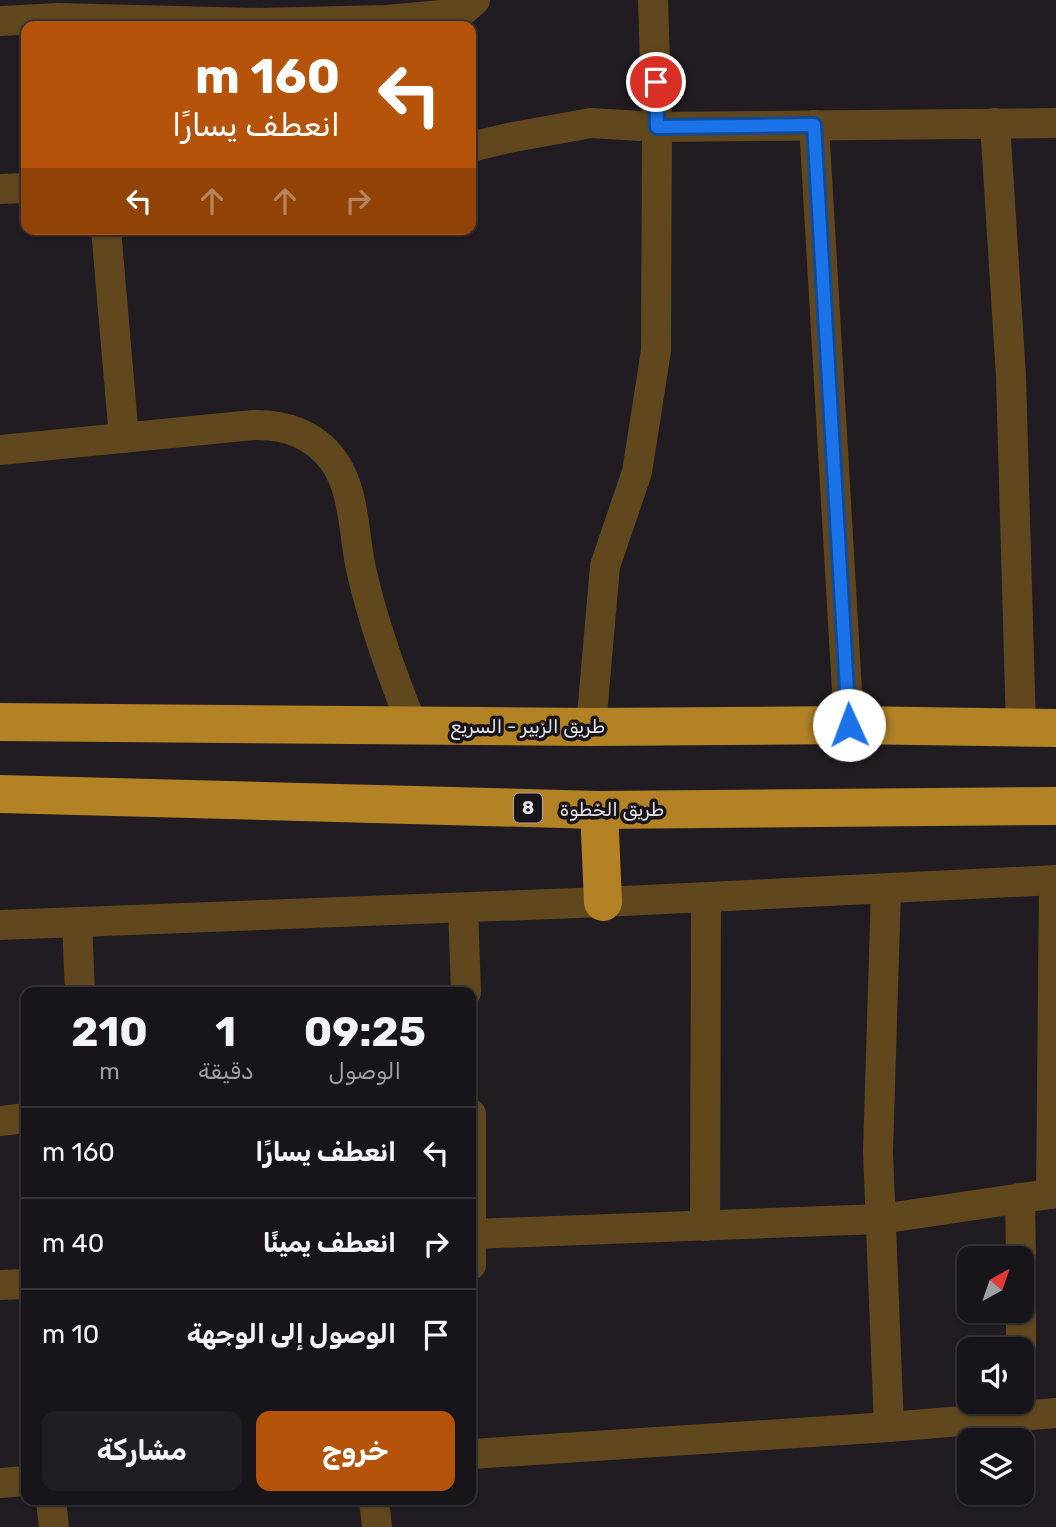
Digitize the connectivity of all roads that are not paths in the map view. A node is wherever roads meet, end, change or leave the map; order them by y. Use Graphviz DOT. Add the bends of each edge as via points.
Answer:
graph roads {
  1 [pos="475,0"];
  2 [pos="653,0"];
  3 [pos="60,9"];
  4 [pos="0,21"];
  5 [pos="231,21"];
  6 [pos="344,21"];
  7 [pos="1056,122"];
  8 [pos="995,123"];
  9 [pos="814,125"];
  10 [pos="657,127"];
  11 [pos="476,146"];
  12 [pos="21,188"];
  13 [pos="0,189"];
  14 [pos="107,235"];
  15 [pos="124,438"];
  16 [pos="0,450"];
  17 [pos="0,722"];
  18 [pos="412,725"];
  19 [pos="849,725"];
  20 [pos="591,727"];
  21 [pos="1038,728"];
  22 [pos="0,794"];
  23 [pos="1056,806"];
  24 [pos="599,810"];
  25 [pos="1055,880"];
  26 [pos="886,889"];
  27 [pos="706,898"];
  28 [pos="603,902"];
  29 [pos="463,908"];
  30 [pos="77,922"];
  31 [pos="0,925"];
  32 [pos="80,987"];
  33 [pos="466,987"];
  34 [pos="21,1119"];
  35 [pos="0,1121"];
  36 [pos="1053,1194"];
  37 [pos="1020,1198"];
  38 [pos="881,1219"];
  39 [pos="705,1226"];
  40 [pos="476,1234"];
  41 [pos="1021,1246"];
  42 [pos="21,1284"];
  43 [pos="0,1285"];
  44 [pos="1034,1410"];
  45 [pos="1056,1413"];
  46 [pos="980,1414"];
  47 [pos="889,1427"];
  48 [pos="476,1454"];
  49 [pos="21,1481"];
  50 [pos="0,1483"];
  51 [pos="52,1505"];
  52 [pos="375,1505"];
  53 [pos="54,1527"];
  54 [pos="377,1527"];
  1 -- 6 [label="street" via="452,14"];
  2 -- 10 [label="street"];
  3 -- 4 [label="street"];
  3 -- 5 [label="street"];
  7 -- 8 [label="street"];
  8 -- 9 [label="street"];
  8 -- 21 [label="street"];
  9 -- 10 [label="street"];
  9 -- 19 [label="street"];
  10 -- 11 [label="street" via="592,123"];
  10 -- 20 [label="street" via="656,351 637,472 605,566"];
  12 -- 13 [label="street"];
  14 -- 15 [label="street"];
  15 -- 16 [label="street"];
  15 -- 18 [label="street" via="272,424 321,446 333,459 348,492 362,573 383,652"];
  17 -- 18 [label="highway, طريق الزبير - السريع"];
  18 -- 20 [label="highway, طريق الزبير - السريع"];
  19 -- 20 [label="highway, طريق الزبير - السريع"];
  19 -- 21 [label="highway, طريق الزبير - السريع"];
  22 -- 24 [label="highway, طريق الخطوة / 8"];
  23 -- 24 [label="highway, طريق الخطوة / 8"];
  24 -- 28 [label="highway"];
  25 -- 26 [label="street"];
  25 -- 36 [label="street"];
  26 -- 27 [label="street"];
  26 -- 38 [label="street" via="878,1152"];
  27 -- 28 [label="street"];
  27 -- 39 [label="street"];
  28 -- 29 [label="street"];
  29 -- 30 [label="street"];
  29 -- 33 [label="street"];
  30 -- 31 [label="street"];
  30 -- 32 [label="street"];
  34 -- 35 [label="street"];
  36 -- 37 [label="street"];
  37 -- 38 [label="street"];
  37 -- 41 [label="street"];
  38 -- 39 [label="street"];
  38 -- 47 [label="street"];
  39 -- 40 [label="street"];
  42 -- 43 [label="street"];
  44 -- 45 [label="street"];
  46 -- 47 [label="street"];
  47 -- 48 [label="street"];
  49 -- 50 [label="street"];
  51 -- 53 [label="street"];
  52 -- 54 [label="street"];
}
